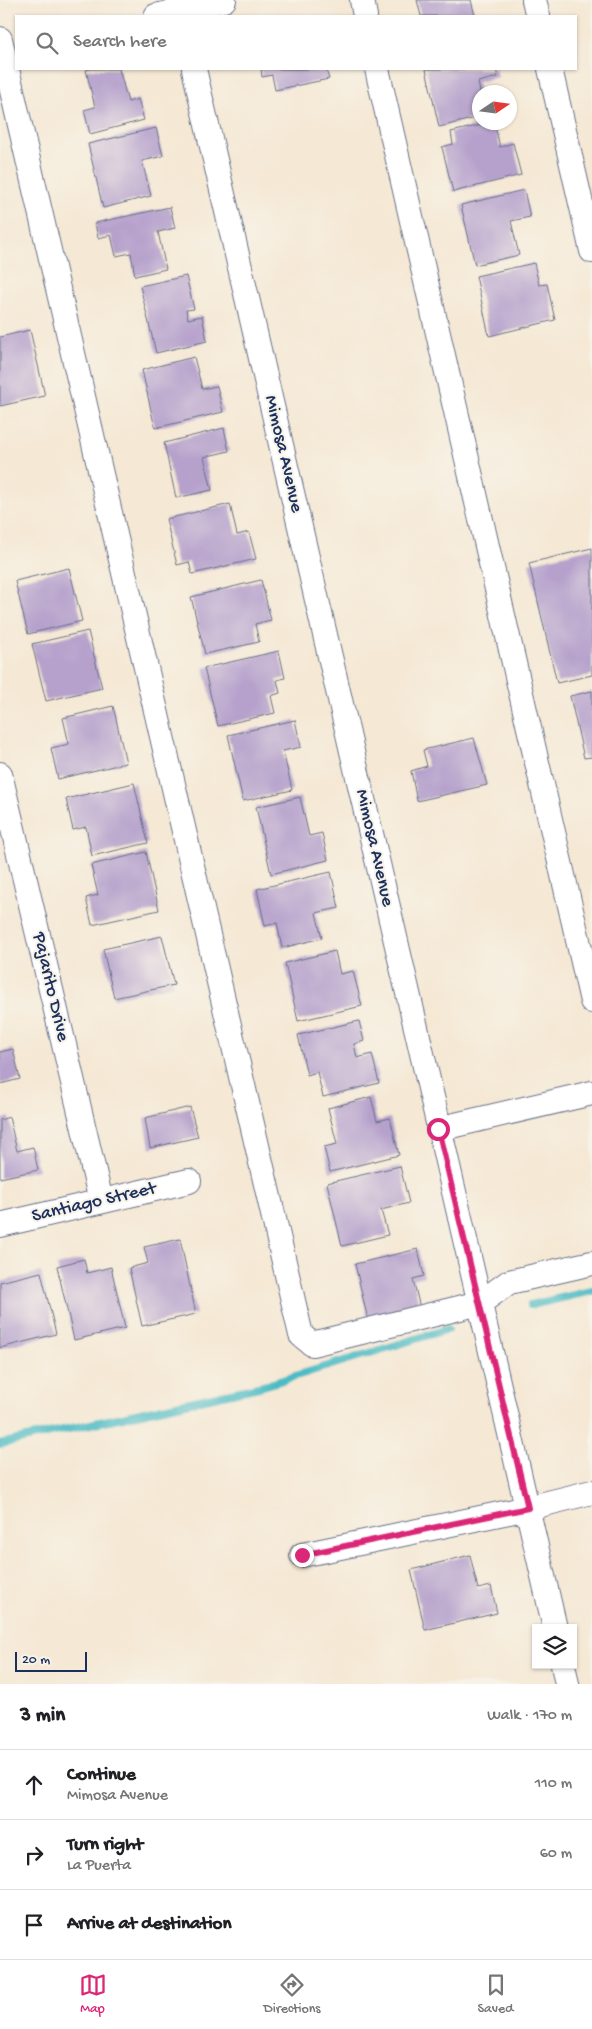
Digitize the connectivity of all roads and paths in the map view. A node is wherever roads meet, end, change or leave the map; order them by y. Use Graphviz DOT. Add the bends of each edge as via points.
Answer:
graph roads {
  1 [pos="224,0"];
  2 [pos="362,0"];
  3 [pos="534,0"];
  4 [pos="180,9"];
  5 [pos="159,15"];
  6 [pos="365,15"];
  7 [pos="538,15"];
  8 [pos="5,48"];
  9 [pos="194,70"];
  10 [pos="378,70"];
  11 [pos="550,70"];
  12 [pos="592,251"];
  13 [pos="0,774"];
  14 [pos="592,1001"];
  15 [pos="592,1093"];
  16 [pos="438,1129"];
  17 [pos="189,1180"];
  18 [pos="101,1201"];
  19 [pos="0,1225"];
  20 [pos="592,1263"];
  21 [pos="480,1303"];
  22 [pos="592,1492"];
  23 [pos="528,1508"];
  24 [pos="302,1555"];
  25 [pos="554,1624"];
  26 [pos="564,1669"];
  27 [pos="567,1684"];
  1 -- 4 [label="street"];
  2 -- 6 [label="street"];
  3 -- 7 [label="street"];
  4 -- 5 [label="street"];
  8 -- 21 [label="street" via="301,1335 312,1344"];
  9 -- 16 [label="street, Mimosa Avenue"];
  10 -- 14 [label="street"];
  11 -- 12 [label="street"];
  13 -- 18 [label="street, Pajarito Drive"];
  15 -- 16 [label="street"];
  16 -- 21 [label="street, Mimosa Avenue"];
  17 -- 18 [label="street, Santiago Street"];
  18 -- 19 [label="street, Santiago Street"];
  20 -- 21 [label="street" via="509,1282"];
  21 -- 23 [label="street, Mimosa Avenue"];
  22 -- 23 [label="street"];
  23 -- 24 [label="street"];
  23 -- 25 [label="street, Mimosa Avenue"];
  26 -- 27 [label="street"];
}
